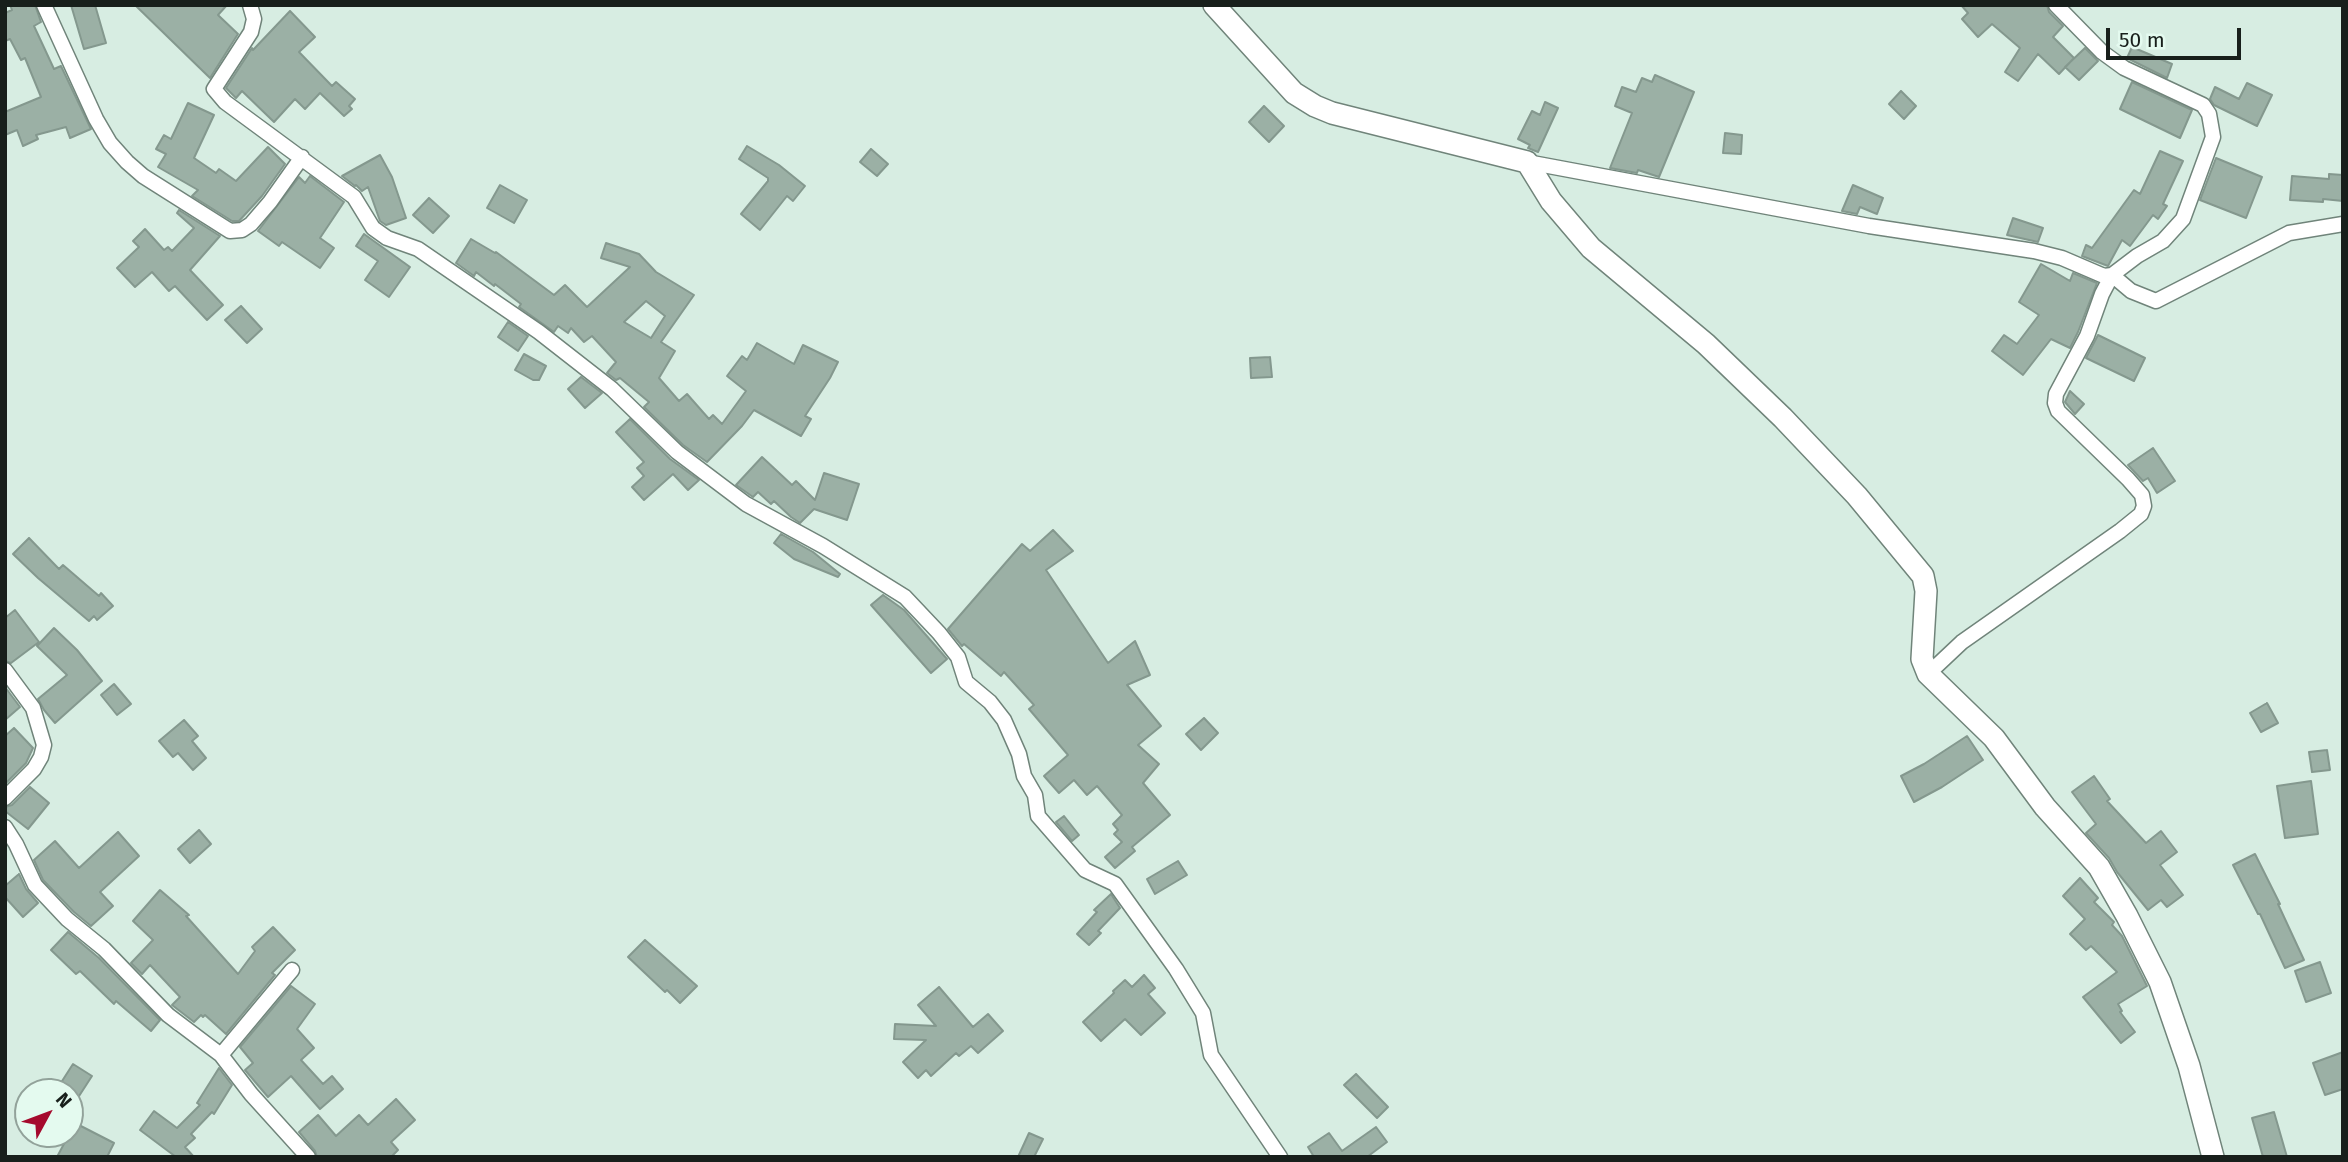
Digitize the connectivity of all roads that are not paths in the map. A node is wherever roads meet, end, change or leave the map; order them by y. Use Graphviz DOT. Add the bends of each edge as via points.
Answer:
graph roads {
  1 [pos="44,5"];
  2 [pos="250,5"];
  3 [pos="1214,5"];
  4 [pos="2056,5"];
  5 [pos="302,157"];
  6 [pos="1527,162"];
  7 [pos="2343,224"];
  8 [pos="2112,275"];
  9 [pos="5,670"];
  10 [pos="1928,674"];
  11 [pos="5,798"];
  12 [pos="5,827"];
  13 [pos="292,970"];
  14 [pos="221,1055"];
  15 [pos="308,1157"];
  16 [pos="1280,1157"];
  17 [pos="2213,1157"];
  1 -- 5 [label="street" via="110,143 143,176 230,231 251,224"];
  2 -- 5 [label="street" via="251,32 214,89 244,117"];
  3 -- 6 [label="street" via="1294,93 1315,106"];
  4 -- 8 [label="street" via="2124,68 2203,105 2209,114 2213,137 2183,219 2163,241"];
  5 -- 16 [label="street" via="354,197 373,228 418,249 539,332 612,389 677,452 746,504 905,597 958,657 966,682 1004,720 1035,795 1038,816 1085,870 1115,884 1176,969 1203,1013 1211,1055"];
  6 -- 8 [label="street" via="1870,226 2034,251 2096,274"];
  6 -- 10 [label="street" via="1551,201 1591,248 1706,344 1783,418 1910,559 1923,576 1926,592 1922,659"];
  7 -- 8 [label="street" via="2289,233 2156,301 2132,291"];
  8 -- 10 [label="street" via="2054,403 2142,495 2141,514 1962,642"];
  9 -- 11 [label="street" via="33,708 44,745 34,769"];
  10 -- 17 [label="street" via="1994,738 2045,807 2099,867 2160,982"];
  12 -- 14 [label="street" via="35,885 49,901 168,1015"];
  13 -- 14 [label="street"];
  14 -- 15 [label="street"];
}
